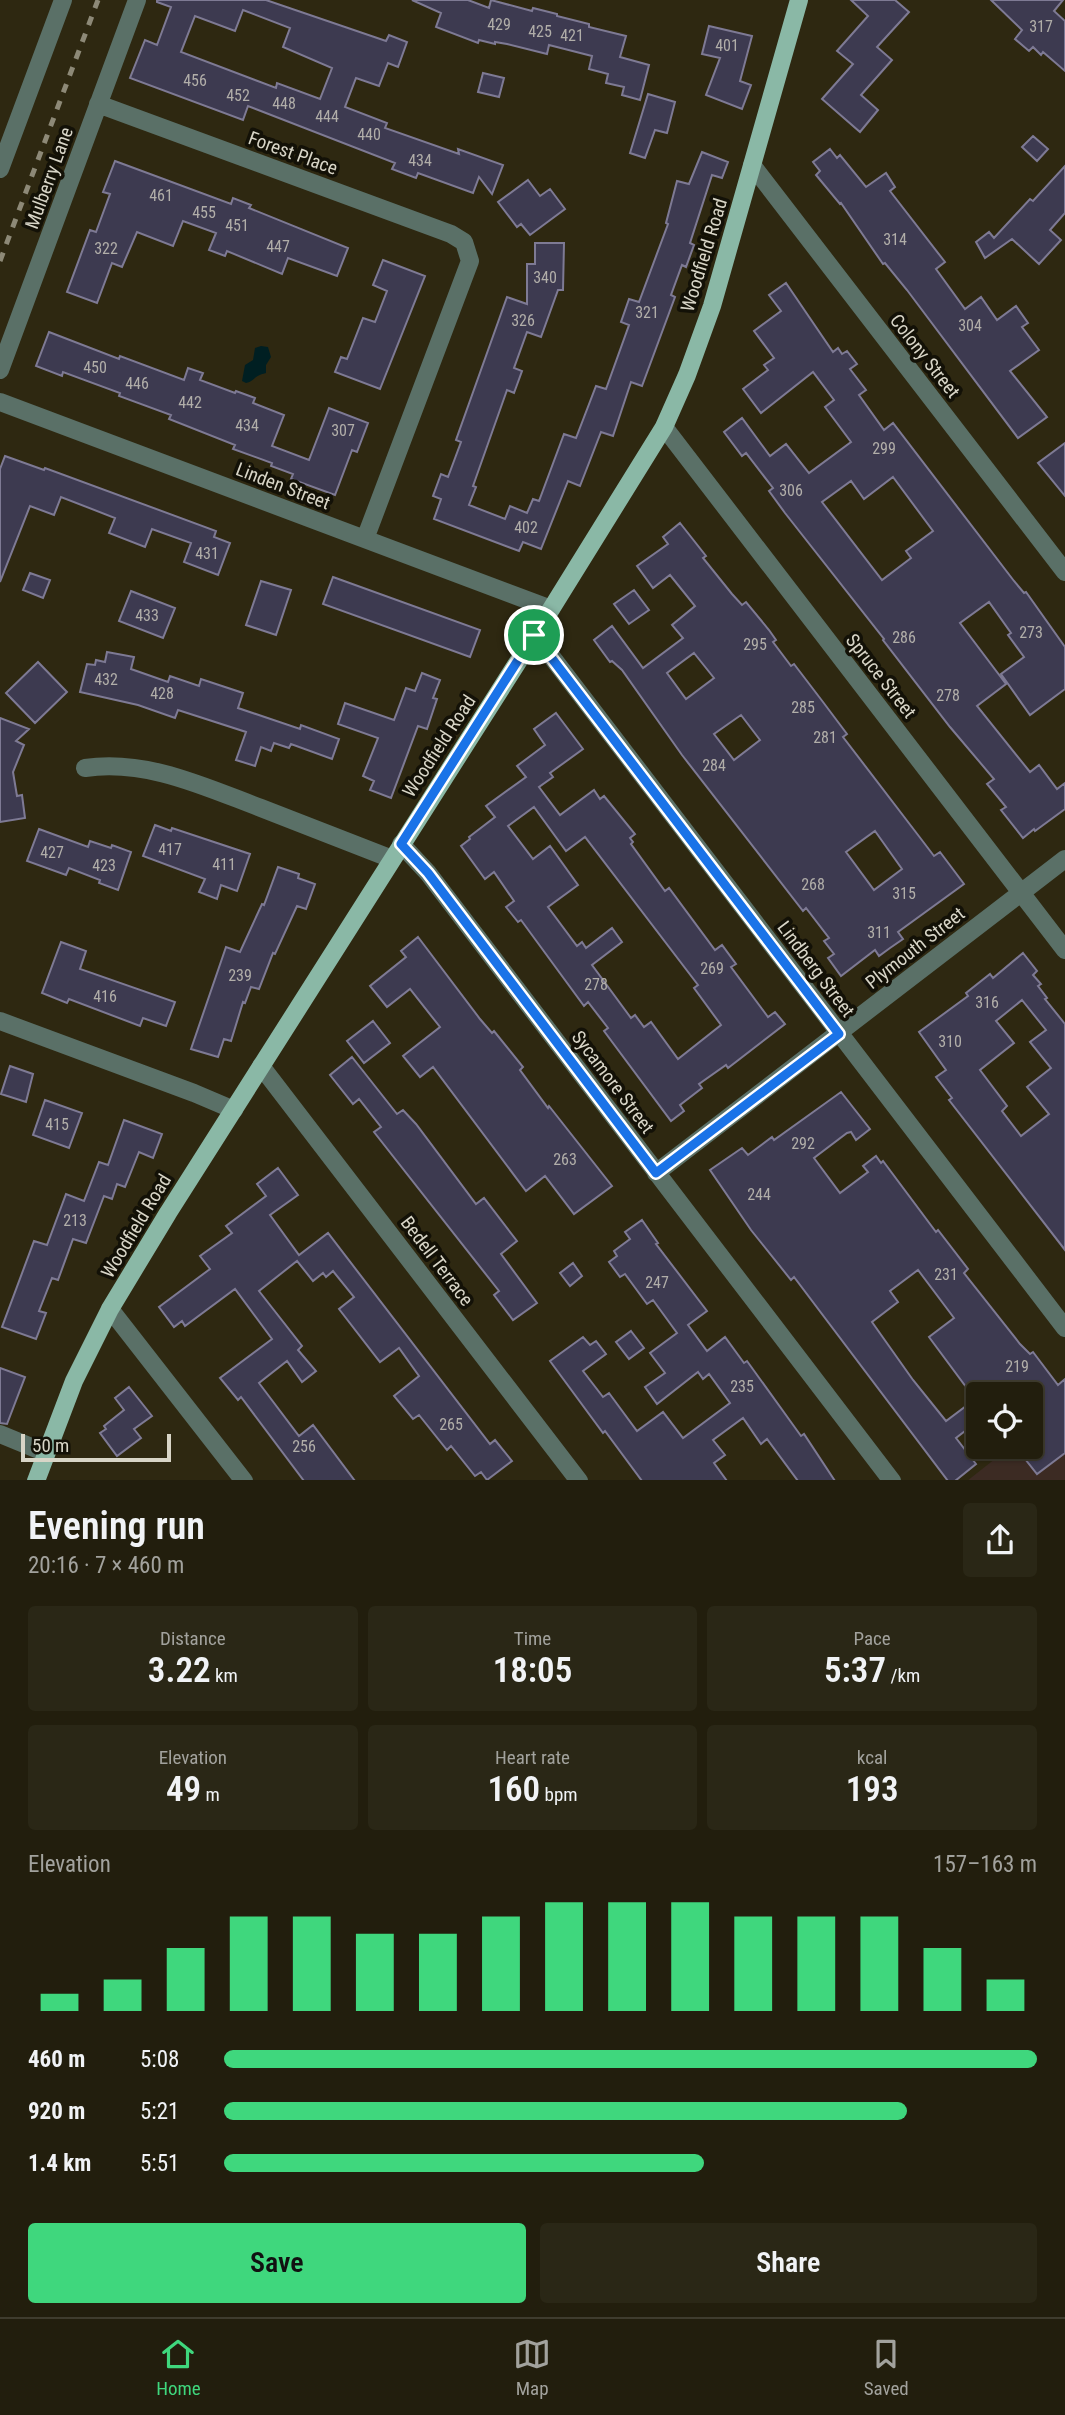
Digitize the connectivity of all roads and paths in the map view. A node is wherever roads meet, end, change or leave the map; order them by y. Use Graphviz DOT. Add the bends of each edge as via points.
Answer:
graph roads {
  1 [pos="63,0"];
  2 [pos="137,0"];
  3 [pos="796,1"];
  4 [pos="98,104"];
  5 [pos="752,165"];
  6 [pos="0,169"];
  7 [pos="0,370"];
  8 [pos="0,402"];
  9 [pos="664,427"];
  10 [pos="365,539"];
  11 [pos="1065,571"];
  12 [pos="551,609"];
  13 [pos="534,635"];
  14 [pos="85,768"];
  15 [pos="396,851"];
  16 [pos="1065,859"];
  17 [pos="1021,893"];
  18 [pos="1065,950"];
  19 [pos="0,1021"];
  20 [pos="839,1034"];
  21 [pos="261,1066"];
  22 [pos="234,1110"];
  23 [pos="656,1173"];
  24 [pos="110,1309"];
  25 [pos="1065,1328"];
  26 [pos="0,1434"];
  27 [pos="46,1453"];
  28 [pos="36,1480"];
  29 [pos="244,1480"];
  30 [pos="579,1480"];
  31 [pos="892,1480"];
  1 -- 6 [label="street"];
  2 -- 4 [label="street, Mulberry Lane"];
  3 -- 5 [label="main road, Woodfield Road"];
  4 -- 7 [label="street, Mulberry Lane"];
  4 -- 10 [label="street, Forest Place" via="464,242 470,261"];
  5 -- 9 [label="main road, Woodfield Road" via="712,306"];
  5 -- 11 [label="street, Colony Street"];
  8 -- 10 [label="street, Linden Street"];
  9 -- 12 [label="main road, Woodfield Road"];
  9 -- 17 [label="street, Spruce Street"];
  10 -- 12 [label="street, Linden Street"];
  12 -- 13 [label="main road, Woodfield Road"];
  13 -- 15 [label="main road, Woodfield Road"];
  13 -- 20 [label="street, Lindberg Street"];
  14 -- 15 [label="street" via="103,765 177,776"];
  15 -- 21 [label="main road, Woodfield Road"];
  15 -- 23 [label="street, Sycamore Street" via="428,873"];
  16 -- 17 [label="street, Plymouth Street"];
  17 -- 18 [label="street, Spruce Street"];
  17 -- 20 [label="street, Plymouth Street"];
  19 -- 22 [label="street"];
  20 -- 23 [label="street, Plymouth Street"];
  20 -- 25 [label="street, Lindberg Street"];
  21 -- 22 [label="main road, Woodfield Road"];
  21 -- 30 [label="street, Bedell Terrace"];
  22 -- 24 [label="main road, Woodfield Road"];
  23 -- 31 [label="street, Sycamore Street"];
  24 -- 27 [label="main road, Woodfield Road" via="74,1381"];
  24 -- 29 [label="street"];
  26 -- 27 [label="street"];
  27 -- 28 [label="main road, Woodfield Road"];
}
